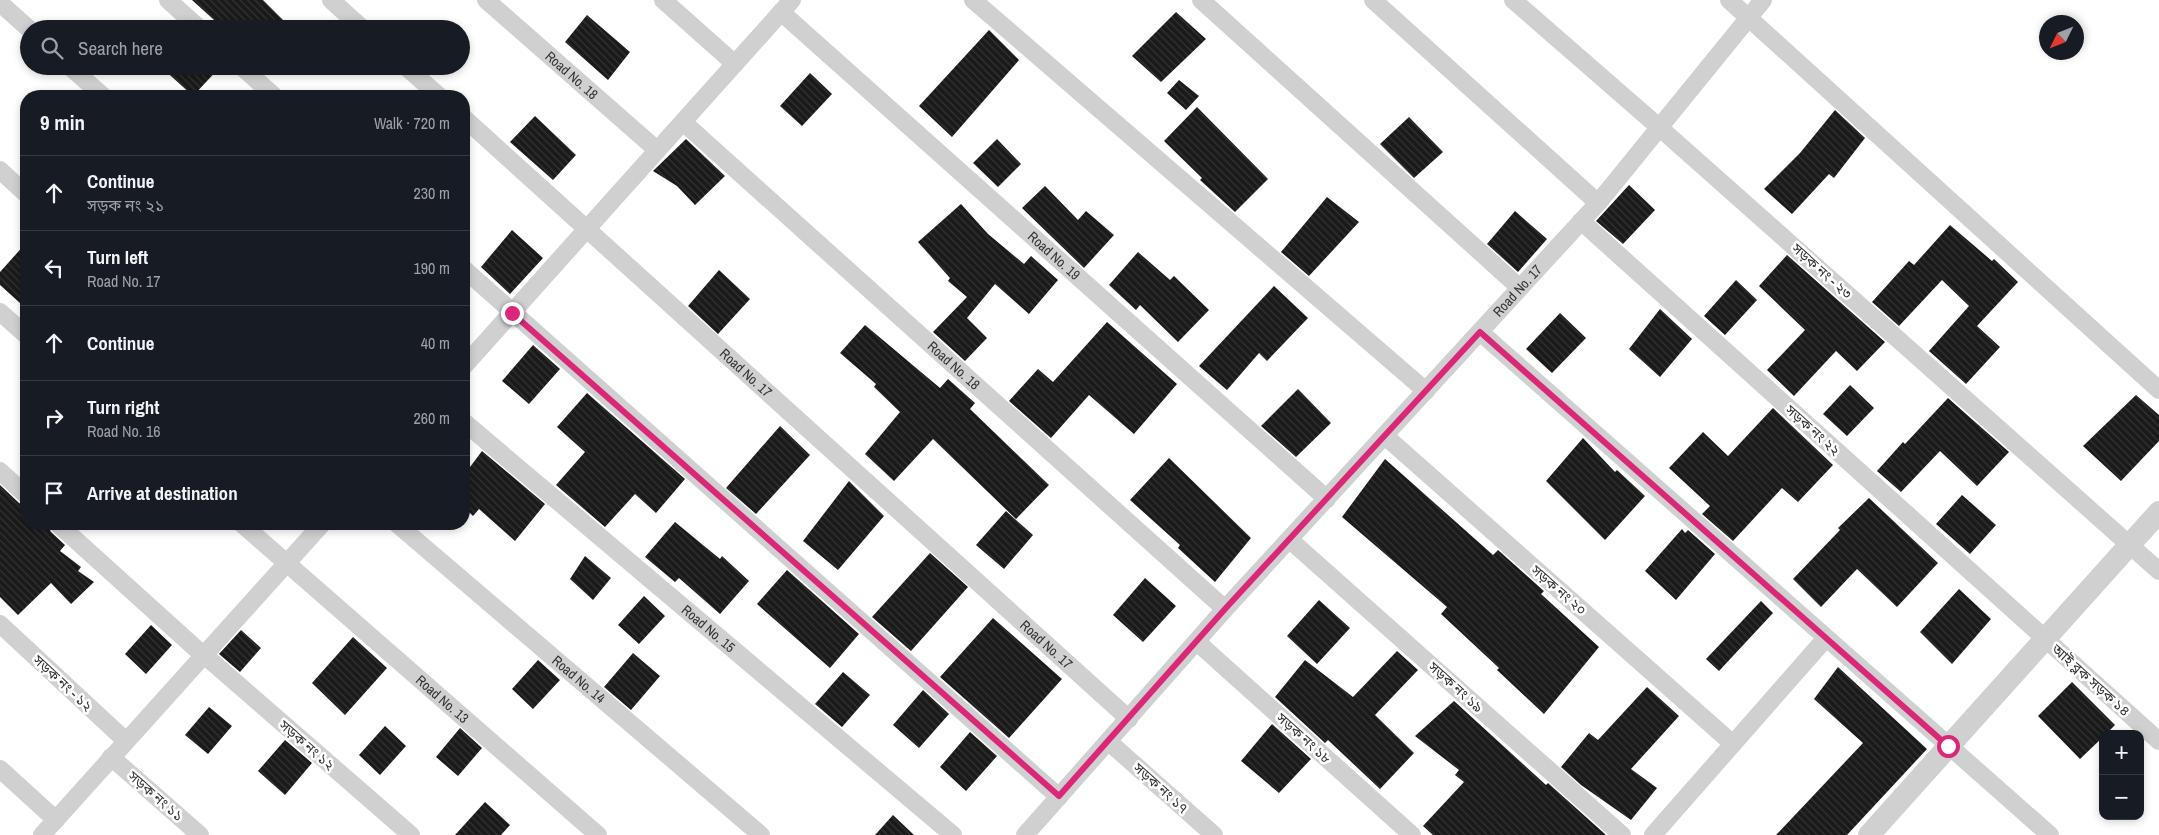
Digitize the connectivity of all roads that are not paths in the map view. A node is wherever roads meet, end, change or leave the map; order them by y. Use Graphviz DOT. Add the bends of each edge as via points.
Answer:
graph roads {
  1 [pos="168,0"];
  2 [pos="331,0"];
  3 [pos="486,0"];
  4 [pos="663,0"];
  5 [pos="973,0"];
  6 [pos="1201,0"];
  7 [pos="1373,0"];
  8 [pos="1513,0"];
  9 [pos="1729,0"];
  10 [pos="1764,0"];
  11 [pos="0,3"];
  12 [pos="787,6"];
  13 [pos="1749,17"];
  14 [pos="190,20"];
  15 [pos="353,20"];
  16 [pos="20,21"];
  17 [pos="735,64"];
  18 [pos="80,75"];
  19 [pos="251,75"];
  20 [pos="415,75"];
  21 [pos="96,90"];
  22 [pos="267,90"];
  23 [pos="432,90"];
  24 [pos="683,122"];
  25 [pos="470,123"];
  26 [pos="1660,128"];
  27 [pos="657,150"];
  28 [pos="0,170"];
  29 [pos="20,188"];
  30 [pos="1598,203"];
  31 [pos="1581,221"];
  32 [pos="587,229"];
  33 [pos="470,274"];
  34 [pos="1520,288"];
  35 [pos="0,312"];
  36 [pos="512,313"];
  37 [pos="20,330"];
  38 [pos="1480,332"];
  39 [pos="470,359"];
  40 [pos="2159,390"];
  41 [pos="1426,391"];
  42 [pos="470,427"];
  43 [pos="1385,436"];
  44 [pos="0,471"];
  45 [pos="20,489"];
  46 [pos="1327,499"];
  47 [pos="2159,512"];
  48 [pos="65,530"];
  49 [pos="249,530"];
  50 [pos="317,530"];
  51 [pos="404,530"];
  52 [pos="1290,540"];
  53 [pos="2130,544"];
  54 [pos="288,564"];
  55 [pos="2159,571"];
  56 [pos="1225,609"];
  57 [pos="0,624"];
  58 [pos="1826,638"];
  59 [pos="2045,639"];
  60 [pos="1197,642"];
  61 [pos="203,655"];
  62 [pos="1129,719"];
  63 [pos="126,741"];
  64 [pos="2159,741"];
  65 [pos="1109,742"];
  66 [pos="1733,744"];
  67 [pos="1948,746"];
  68 [pos="112,757"];
  69 [pos="0,769"];
  70 [pos="1059,796"];
  71 [pos="56,820"];
  72 [pos="42,835"];
  73 [pos="200,835"];
  74 [pos="410,835"];
  75 [pos="598,835"];
  76 [pos="761,835"];
  77 [pos="953,835"];
  78 [pos="1025,835"];
  79 [pos="1214,835"];
  80 [pos="1412,835"];
  81 [pos="1622,835"];
  82 [pos="1653,835"];
  83 [pos="1869,835"];
  84 [pos="2050,835"];
  1 -- 14 [label="street"];
  2 -- 15 [label="street"];
  3 -- 27 [label="street, Road No. 18"];
  4 -- 17 [label="street"];
  5 -- 41 [label="street"];
  6 -- 34 [label="street"];
  7 -- 30 [label="street"];
  8 -- 26 [label="street, সড়ক নং - ২৩"];
  9 -- 13 [label="street"];
  10 -- 13 [label="street, Road No. 17"];
  11 -- 16 [label="street"];
  12 -- 17 [label="street"];
  12 -- 46 [label="street, Road No. 19"];
  13 -- 26 [label="street, Road No. 17"];
  13 -- 40 [label="street"];
  17 -- 24 [label="street"];
  18 -- 21 [label="street"];
  19 -- 22 [label="street"];
  20 -- 23 [label="street"];
  24 -- 27 [label="street"];
  24 -- 56 [label="street, Road No. 18"];
  25 -- 32 [label="street, Road No. 17"];
  26 -- 30 [label="street, Road No. 17"];
  26 -- 53 [label="street, সড়ক নং - ২৩"];
  27 -- 32 [label="street"];
  28 -- 29 [label="street"];
  30 -- 31 [label="street, Road No. 17"];
  31 -- 34 [label="street, Road No. 17"];
  31 -- 59 [label="street, সড়ক নং ২২"];
  32 -- 36 [label="street"];
  32 -- 62 [label="street, Road No. 17"];
  33 -- 36 [label="street"];
  34 -- 38 [label="street, Road No. 17"];
  35 -- 37 [label="street"];
  36 -- 39 [label="street"];
  36 -- 70 [label="street"];
  38 -- 41 [label="street, Road No. 17"];
  38 -- 58 [label="street"];
  41 -- 43 [label="street, Road No. 17"];
  42 -- 77 [label="street, Road No. 15"];
  43 -- 46 [label="street, Road No. 17"];
  43 -- 66 [label="street, সড়ক নং ২০"];
  44 -- 45 [label="street"];
  46 -- 52 [label="street, Road No. 17"];
  47 -- 53 [label="street"];
  48 -- 61 [label="street, সড়ক নং ১২"];
  49 -- 54 [label="street, Road No. 13"];
  50 -- 54 [label="street"];
  51 -- 76 [label="street, Road No. 14"];
  52 -- 56 [label="street, Road No. 17"];
  52 -- 81 [label="street, সড়ক নং ১৯"];
  53 -- 55 [label="street, সড়ক নং - ২৩"];
  53 -- 59 [label="street"];
  54 -- 61 [label="street"];
  54 -- 75 [label="street, Road No. 13"];
  56 -- 60 [label="street, Road No. 17"];
  57 -- 63 [label="street, সড়ক নং - ১২"];
  58 -- 66 [label="street"];
  58 -- 67 [label="street"];
  59 -- 64 [label="street, আই ব্লক সড়ক ১৪"];
  59 -- 67 [label="street"];
  60 -- 62 [label="street, Road No. 17"];
  60 -- 80 [label="street, সড়ক নং ১৮"];
  61 -- 63 [label="street"];
  61 -- 74 [label="street, সড়ক নং ১২"];
  62 -- 65 [label="street"];
  63 -- 68 [label="street"];
  65 -- 70 [label="street"];
  65 -- 79 [label="street, সড়ক নং ১৭"];
  66 -- 82 [label="street"];
  67 -- 83 [label="street"];
  67 -- 84 [label="street"];
  68 -- 71 [label="street"];
  68 -- 73 [label="street, সড়ক নং ১১"];
  69 -- 71 [label="street"];
  70 -- 78 [label="street"];
  71 -- 72 [label="street"];
}
